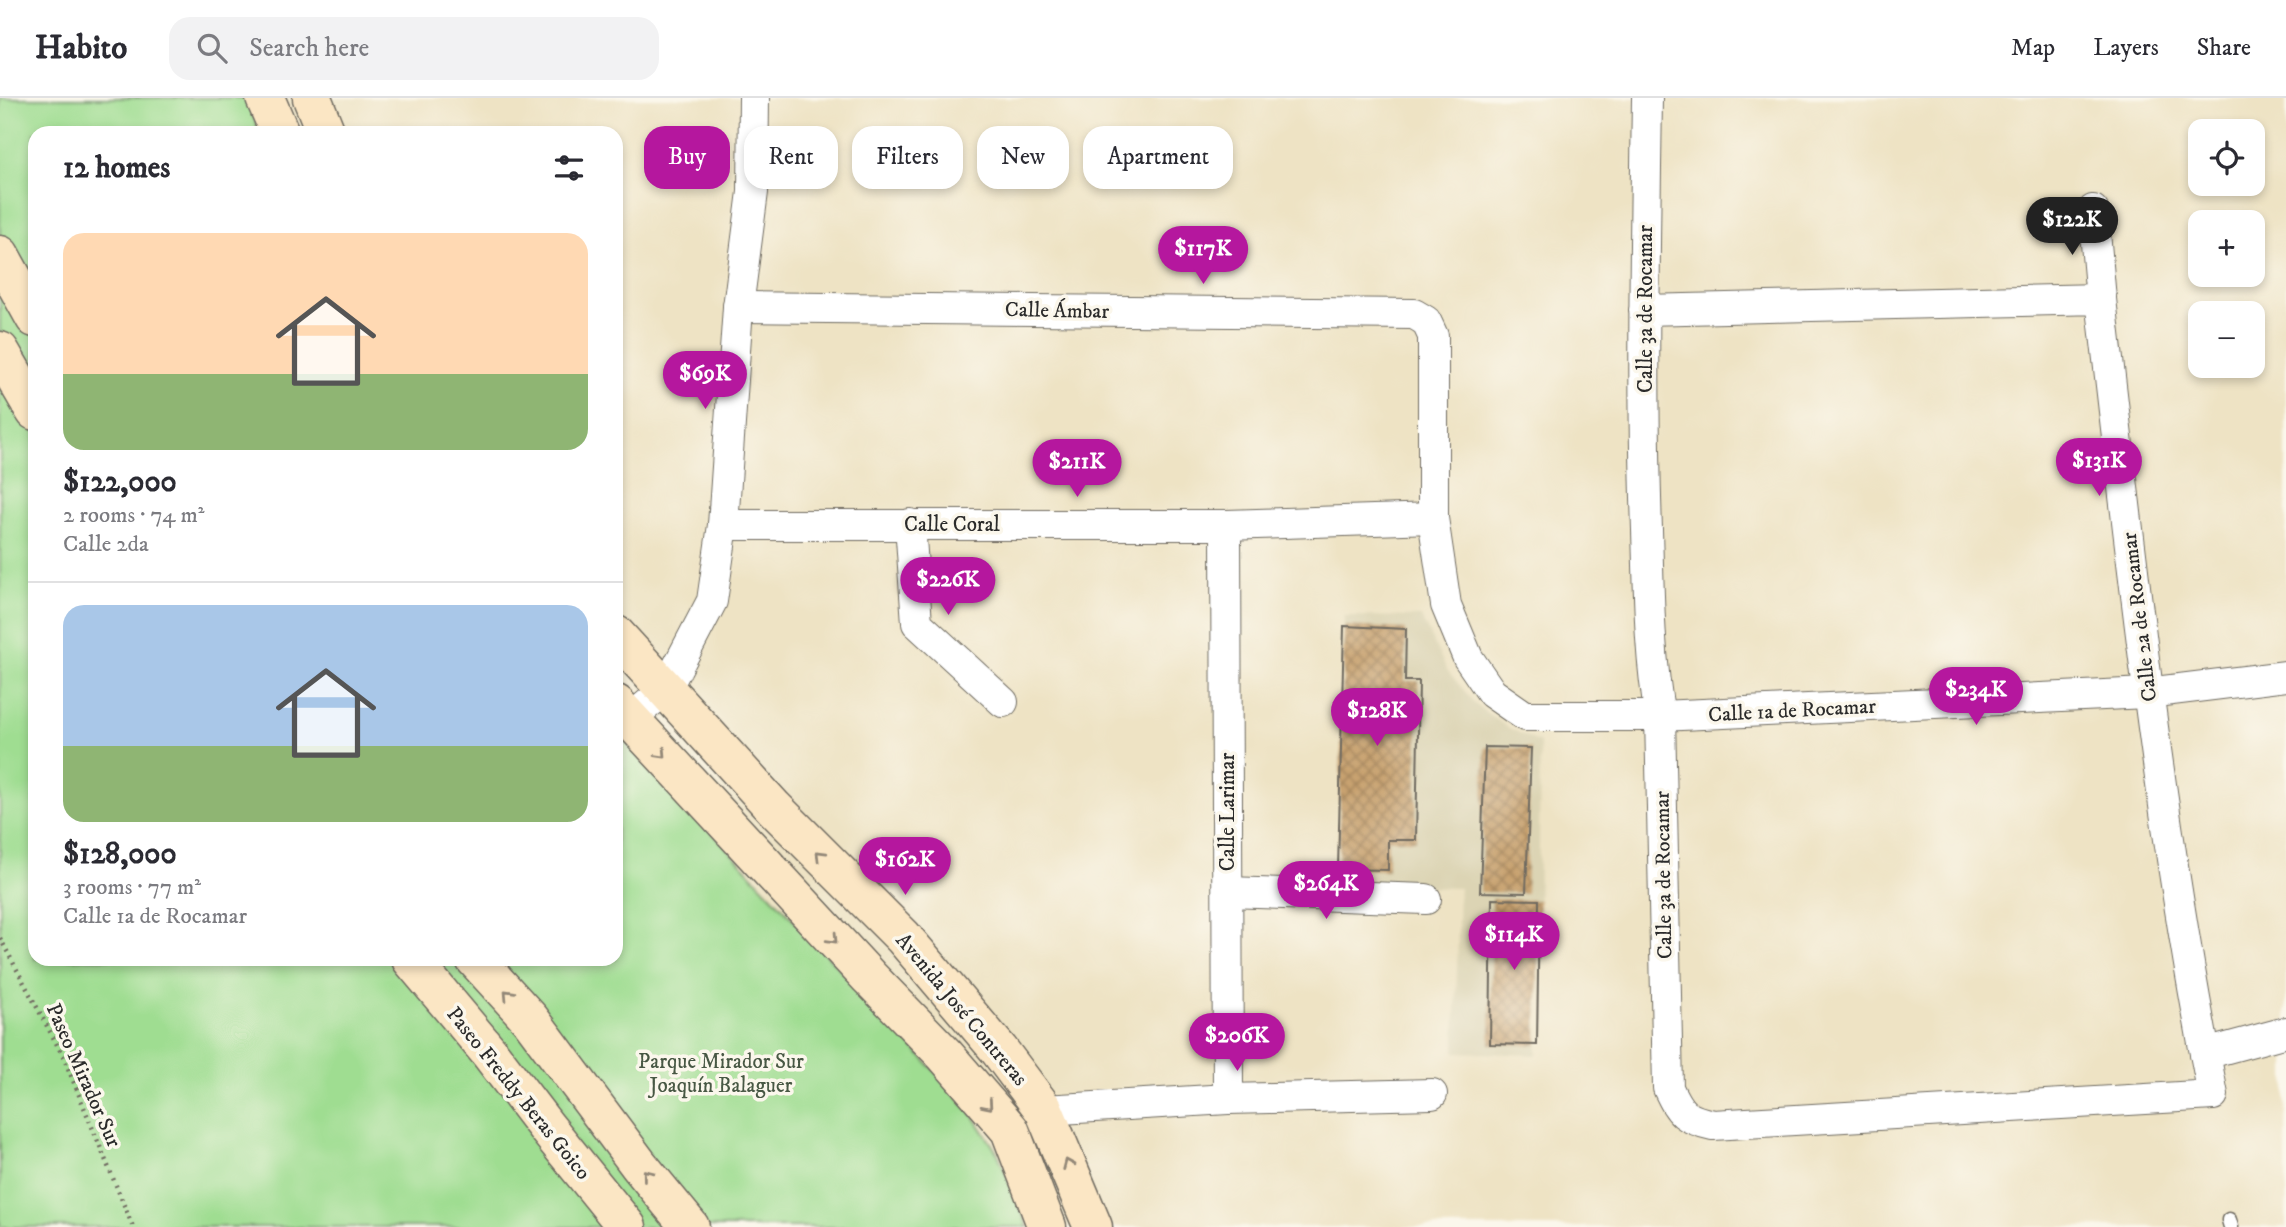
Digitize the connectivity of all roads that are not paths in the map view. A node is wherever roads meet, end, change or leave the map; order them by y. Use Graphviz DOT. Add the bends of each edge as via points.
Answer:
graph roads {
  1 [pos="265,98"];
  2 [pos="312,98"];
  3 [pos="754,98"];
  4 [pos="1647,98"];
  5 [pos="276,126"];
  6 [pos="323,126"];
  7 [pos="2093,209"];
  8 [pos="0,255"];
  9 [pos="2101,299"];
  10 [pos="28,305"];
  11 [pos="738,306"];
  12 [pos="1644,310"];
  13 [pos="0,351"];
  14 [pos="28,399"];
  15 [pos="1433,518"];
  16 [pos="910,524"];
  17 [pos="723,525"];
  18 [pos="1226,525"];
  19 [pos="623,643"];
  20 [pos="2286,676"];
  21 [pos="666,689"];
  22 [pos="2147,693"];
  23 [pos="1003,702"];
  24 [pos="623,711"];
  25 [pos="1660,716"];
  26 [pos="1227,892"];
  27 [pos="1426,899"];
  28 [pos="417,966"];
  29 [pos="481,966"];
  30 [pos="2286,1032"];
  31 [pos="2205,1054"];
  32 [pos="1432,1094"];
  33 [pos="2213,1095"];
  34 [pos="1228,1099"];
  35 [pos="1044,1110"];
  36 [pos="627,1227"];
  37 [pos="690,1227"];
  38 [pos="1047,1227"];
  39 [pos="1094,1227"];
  1 -- 5 [label="main road"];
  2 -- 6 [label="main road"];
  3 -- 11 [label="street" via="753,192"];
  4 -- 12 [label="street, Calle 3a de Rocamar"];
  7 -- 9 [label="street, Calle 2a de Rocamar"];
  8 -- 10 [label="main road"];
  9 -- 12 [label="street"];
  9 -- 22 [label="street, Calle 2a de Rocamar"];
  11 -- 15 [label="street, Calle Ámbar" via="1414,314 1426,321 1433,336"];
  11 -- 17 [label="street"];
  12 -- 25 [label="street, Calle 3a de Rocamar" via="1653,677"];
  13 -- 14 [label="main road"];
  15 -- 18 [label="street, Calle Coral"];
  15 -- 25 [label="street, Calle 1a de Rocamar" via="1446,605 1468,658 1492,693 1525,716"];
  16 -- 17 [label="street, Calle Coral"];
  16 -- 18 [label="street, Calle Coral"];
  16 -- 23 [label="street" via="917,623"];
  17 -- 21 [label="street" via="712,601"];
  18 -- 26 [label="street, Calle Larimar"];
  19 -- 21 [label="main road, Avenida José Contreras"];
  20 -- 22 [label="street, Calle 1a de Rocamar"];
  21 -- 24 [label="street"];
  35 -- 21 [label="main road, Avenida José Contreras, one-way" via="903,937 774,808"];
  22 -- 25 [label="street, Calle 1a de Rocamar"];
  22 -- 31 [label="street, Calle 2a de Rocamar"];
  24 -- 38 [label="main road, Avenida José Contreras, one-way" via="1010,1130"];
  25 -- 33 [label="street, Calle 3a de Rocamar" via="1668,1088 1678,1111 1713,1125"];
  26 -- 27 [label="street"];
  26 -- 34 [label="street, Calle Larimar"];
  28 -- 36 [label="main road, Paseo Freddy Beras Goico"];
  37 -- 29 [label="main road, one-way" via="530,1019"];
  30 -- 31 [label="street"];
  31 -- 33 [label="street, Calle 2a de Rocamar"];
  32 -- 34 [label="street"];
  34 -- 35 [label="street"];
  39 -- 35 [label="main road, Avenida José Contreras, one-way"];
}
